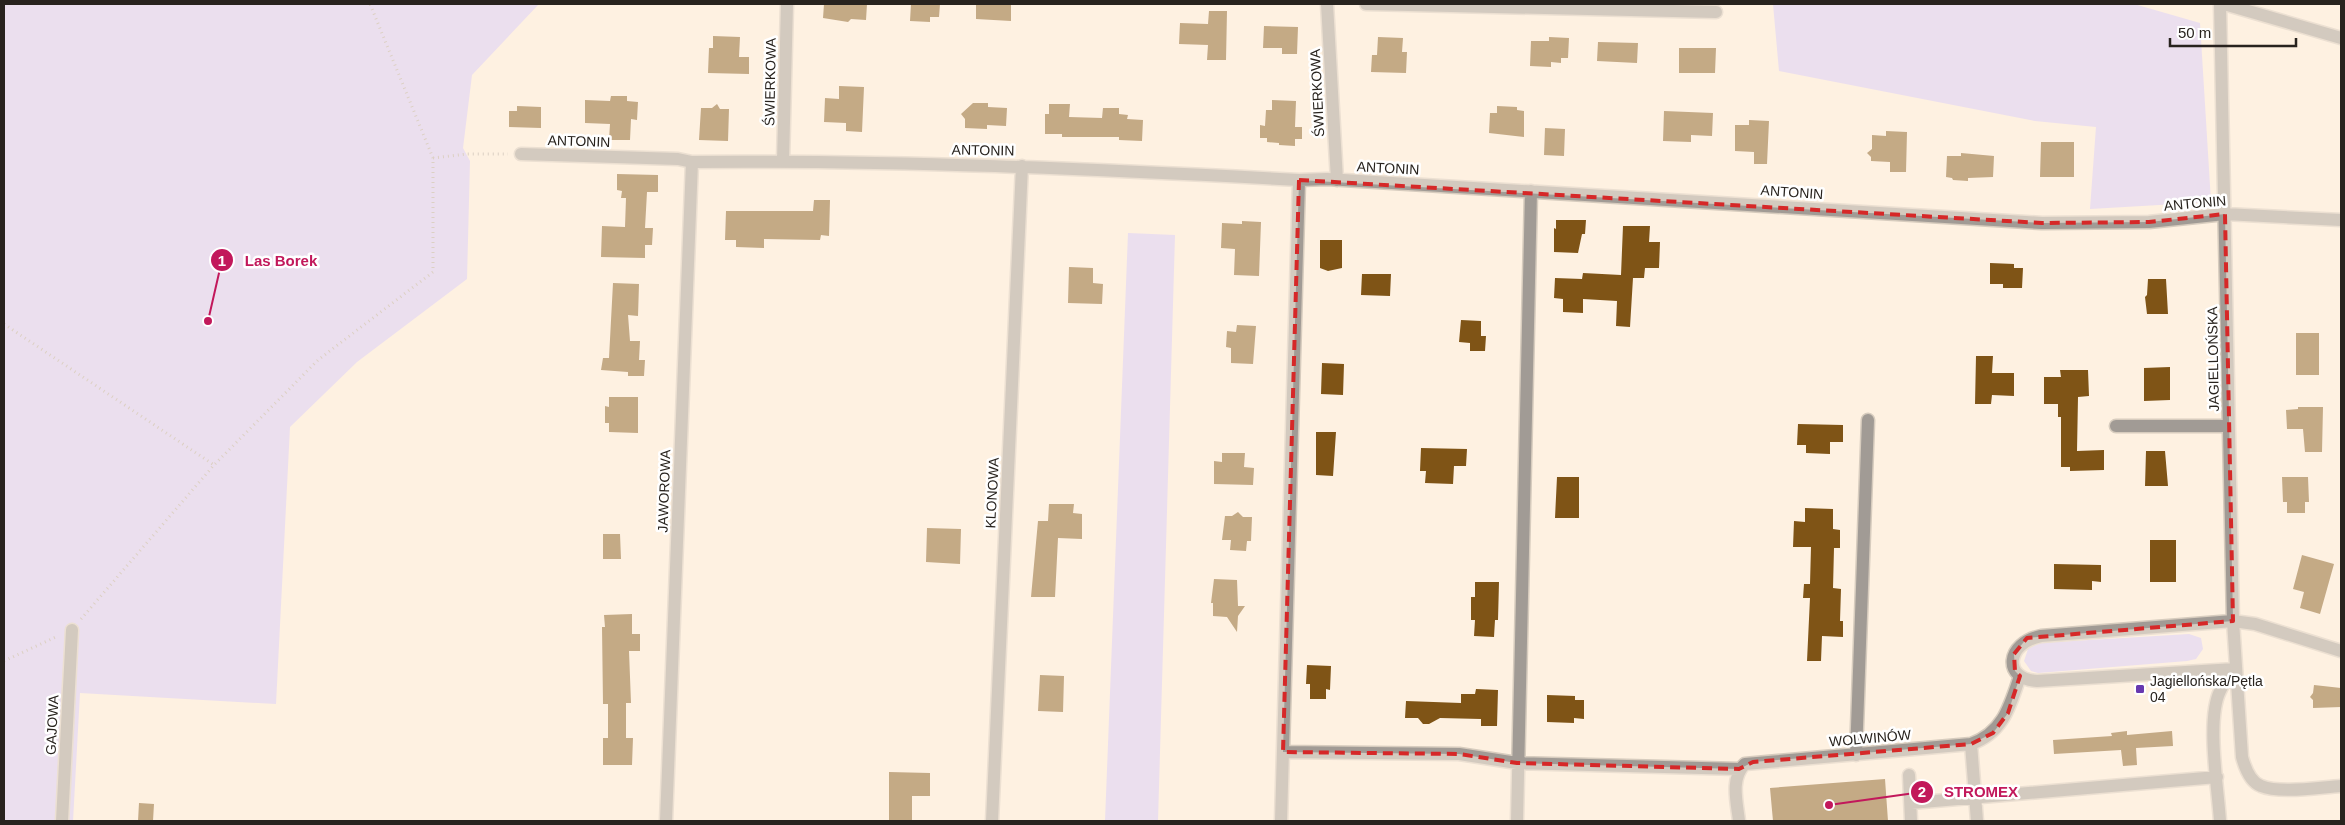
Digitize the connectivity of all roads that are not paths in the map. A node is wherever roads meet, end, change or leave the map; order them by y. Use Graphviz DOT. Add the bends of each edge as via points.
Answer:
graph roads {
  1 [pos="786,4"];
  2 [pos="1327,4"];
  3 [pos="1366,4"];
  4 [pos="2222,4"];
  5 [pos="1716,12"];
  6 [pos="2341,38"];
  7 [pos="521,154"];
  8 [pos="783,161"];
  9 [pos="692,162"];
  10 [pos="1022,166"];
  11 [pos="1299,180"];
  12 [pos="1337,180"];
  13 [pos="1531,191"];
  14 [pos="2225,214"];
  15 [pos="2341,220"];
  16 [pos="1868,420"];
  17 [pos="2116,426"];
  18 [pos="2229,426"];
  19 [pos="2233,620"];
  20 [pos="72,630"];
  21 [pos="2341,651"];
  22 [pos="2235,669"];
  23 [pos="2020,676"];
  24 [pos="1971,744"];
  25 [pos="1283,752"];
  26 [pos="1856,755"];
  27 [pos="1517,763"];
  28 [pos="1739,770"];
  29 [pos="1909,775"];
  30 [pos="2217,777"];
  31 [pos="2341,786"];
  32 [pos="1975,797"];
  33 [pos="1911,803"];
  34 [pos="62,821"];
  35 [pos="666,821"];
  36 [pos="992,821"];
  37 [pos="1281,821"];
  38 [pos="1516,821"];
  39 [pos="1739,821"];
  40 [pos="1911,821"];
  41 [pos="1977,821"];
  42 [pos="2220,821"];
  1 -- 8 [label="street, ŚWIERKOWA"];
  2 -- 12 [label="street, ŚWIERKOWA"];
  3 -- 5 [label="street"];
  4 -- 6 [label="street"];
  4 -- 14 [label="street, JAGIELLOŃSKA"];
  7 -- 9 [label="street, ANTONIN"];
  8 -- 9 [label="street, ANTONIN"];
  8 -- 10 [label="street, ANTONIN"];
  9 -- 35 [label="street, JAWOROWA"];
  10 -- 11 [label="street, ANTONIN"];
  10 -- 36 [label="street, KLONOWA"];
  11 -- 12 [label="street, ANTONIN"];
  11 -- 25 [label="street"];
  12 -- 13 [label="street, ANTONIN"];
  13 -- 14 [label="street, ANTONIN" via="2042,223 2149,222"];
  13 -- 27 [label="street"];
  14 -- 15 [label="street, ANTONIN"];
  14 -- 18 [label="street, JAGIELLOŃSKA"];
  16 -- 26 [label="street"];
  17 -- 18 [label="street"];
  18 -- 19 [label="street, JAGIELLOŃSKA"];
  19 -- 21 [label="street"];
  19 -- 22 [label="street, JAGIELLOŃSKA"];
  19 -- 23 [label="street" via="2027,638 2018,645 2014,654 2015,671"];
  20 -- 34 [label="street, GAJOWA"];
  22 -- 23 [label="street" via="2037,681 2028,681"];
  22 -- 30 [label="street" via="2220,691 2215,707"];
  22 -- 31 [label="street, JAGIELLOŃSKA" via="2242,758 2247,773 2261,786 2280,789"];
  23 -- 24 [label="street, WOLWINÓW" via="2004,719 1983,740"];
  24 -- 26 [label="street, WOLWINÓW"];
  24 -- 32 [label="street"];
  25 -- 27 [label="street" via="1459,754"];
  25 -- 37 [label="street"];
  26 -- 28 [label="street, WOLWINÓW" via="1753,762"];
  27 -- 28 [label="street"];
  27 -- 38 [label="street"];
  28 -- 39 [label="street" via="1736,780"];
  29 -- 33 [label="street"];
  30 -- 32 [label="street"];
  30 -- 42 [label="street"];
  32 -- 33 [label="street"];
  32 -- 41 [label="street"];
  33 -- 40 [label="street"];
}
